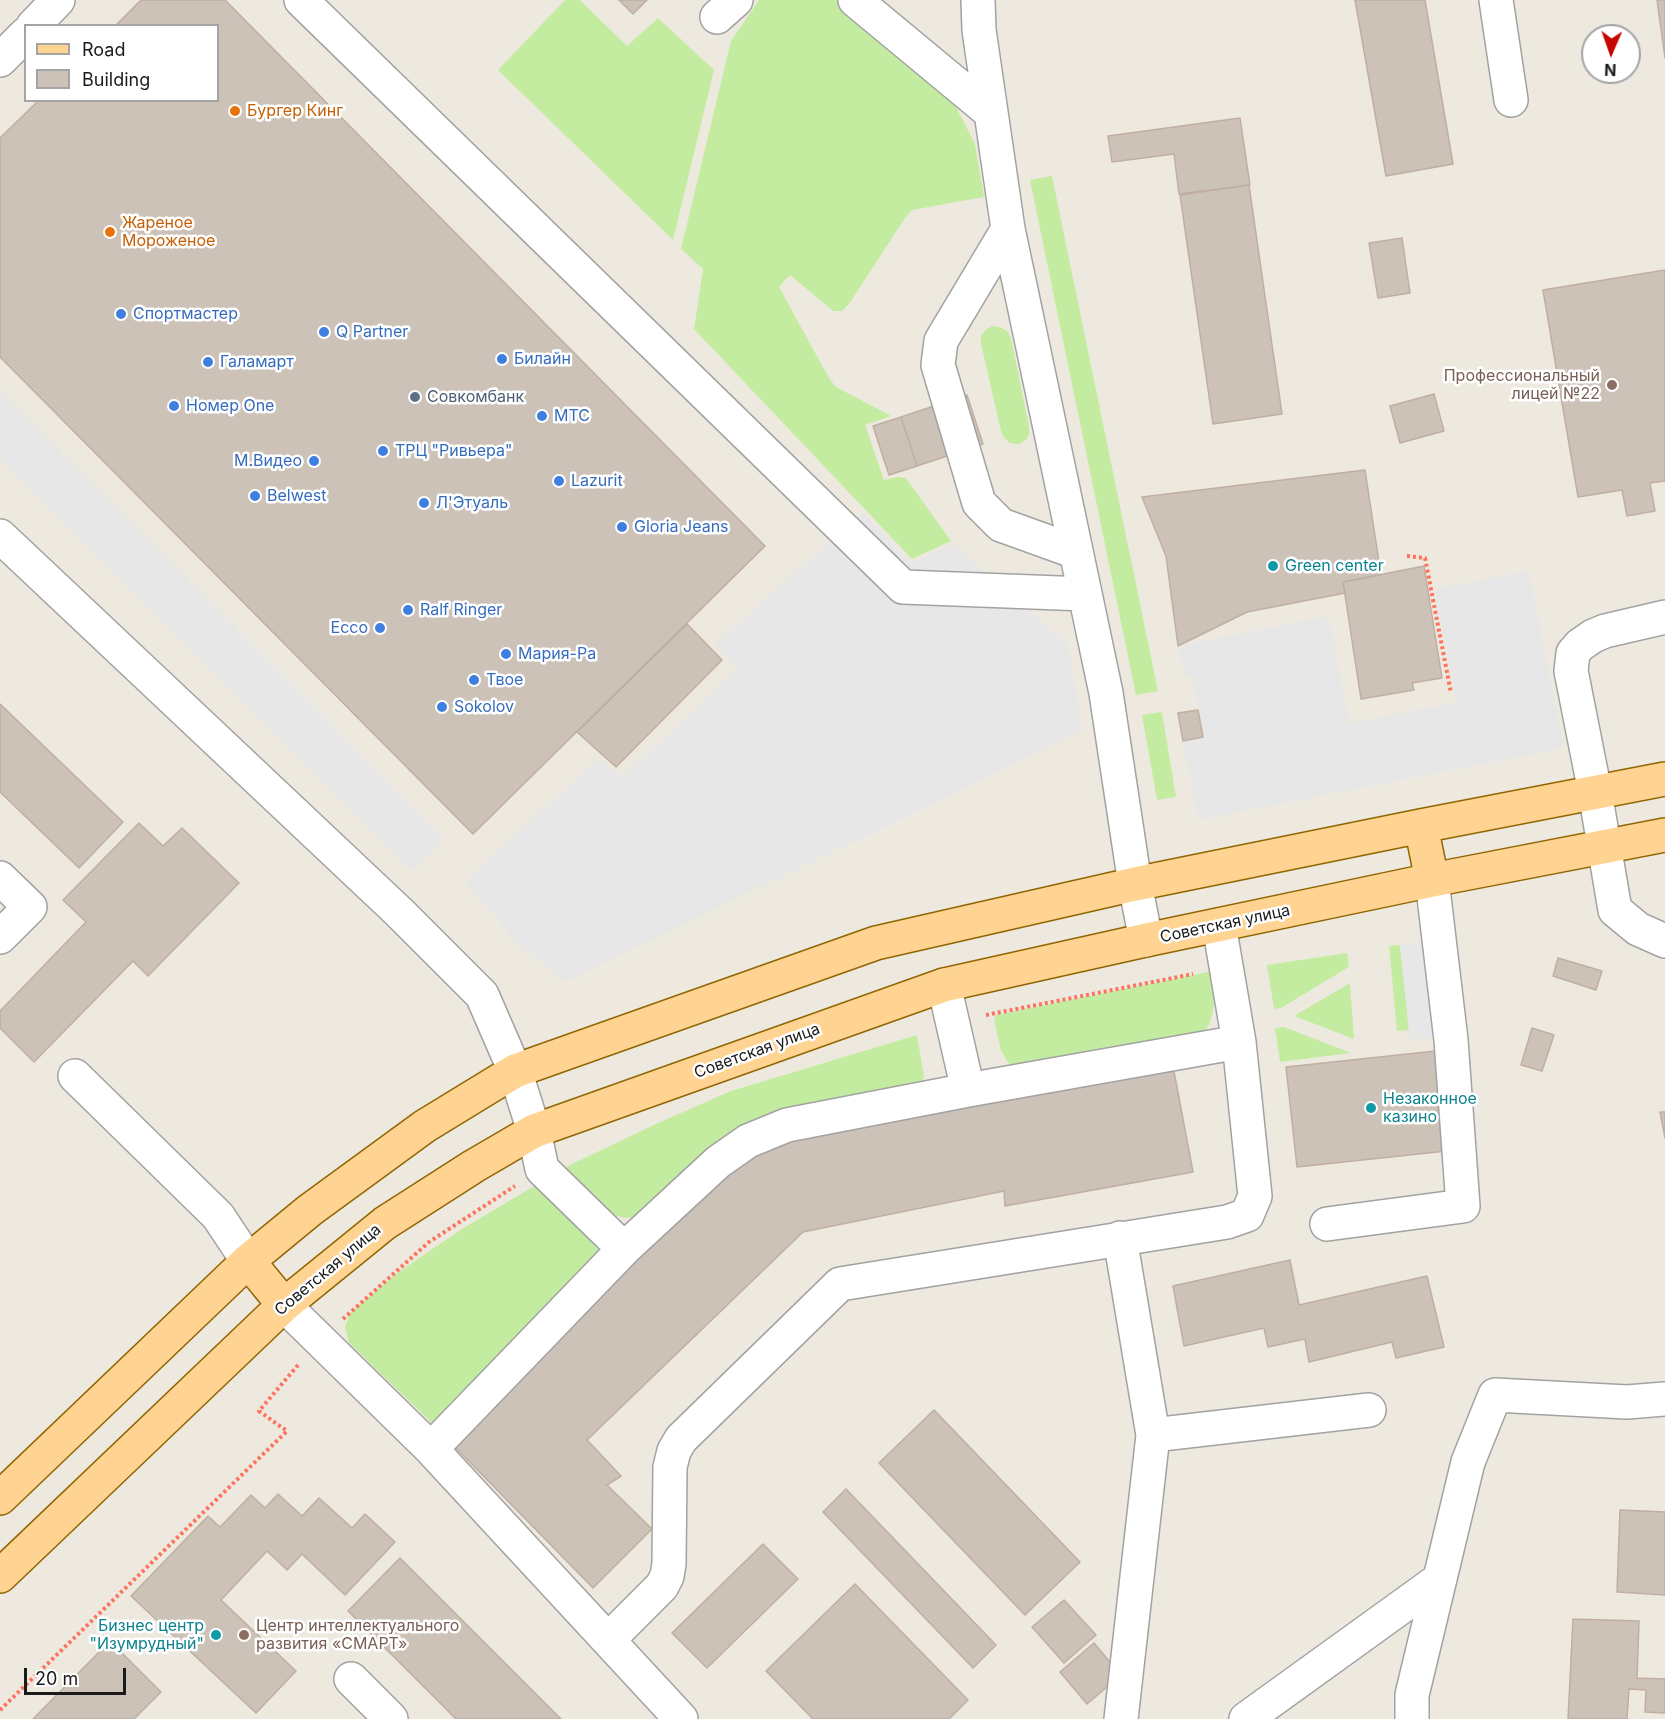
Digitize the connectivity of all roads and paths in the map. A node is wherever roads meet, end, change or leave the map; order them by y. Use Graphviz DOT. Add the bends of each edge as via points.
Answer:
graph roads {
  1 [pos="58,0"];
  2 [pos="301,0"];
  3 [pos="855,0"];
  4 [pos="978,0"];
  5 [pos="1496,0"];
  6 [pos="35,24"];
  7 [pos="24,36"];
  8 [pos="0,60"];
  9 [pos="1511,100"];
  10 [pos="990,112"];
  11 [pos="1008,229"];
  12 [pos="0,536"];
  13 [pos="1076,552"];
  14 [pos="1407,556"];
  15 [pos="1085,594"];
  16 [pos="1665,617"];
  17 [pos="1450,693"];
  18 [pos="1665,779"];
  19 [pos="1595,792"];
  20 [pos="1421,826"];
  21 [pos="1665,835"];
  22 [pos="1604,846"];
  23 [pos="0,878"];
  24 [pos="1432,880"];
  25 [pos="1135,884"];
  26 [pos="1219,925"];
  27 [pos="0,937"];
  28 [pos="1146,940"];
  29 [pos="1665,941"];
  30 [pos="944,985"];
  31 [pos="1239,1042"];
  32 [pos="514,1071"];
  33 [pos="75,1076"];
  34 [pos="968,1090"];
  35 [pos="534,1131"];
  36 [pos="1327,1224"];
  37 [pos="1120,1238"];
  38 [pos="624,1250"];
  39 [pos="248,1261"];
  40 [pos="284,1305"];
  41 [pos="1665,1399"];
  42 [pos="1369,1410"];
  43 [pos="260,1411"];
  44 [pos="1153,1435"];
  45 [pos="431,1449"];
  46 [pos="0,1498"];
  47 [pos="0,1576"];
  48 [pos="1440,1579"];
  49 [pos="608,1640"];
  50 [pos="351,1679"];
  51 [pos="0,1710"];
  52 [pos="391,1719"];
  53 [pos="681,1719"];
  54 [pos="1121,1719"];
  55 [pos="1246,1719"];
  56 [pos="1412,1719"];
  1 -- 6 [label="street"];
  2 -- 15 [label="street" via="903,587"];
  3 -- 10 [label="street"];
  4 -- 10 [label="street"];
  5 -- 9 [label="street"];
  7 -- 8 [label="street"];
  10 -- 11 [label="street"];
  11 -- 13 [label="street"];
  11 -- 13 [label="street" via="941,341 938,365 979,503 1001,525"];
  12 -- 32 [label="street" via="482,995"];
  13 -- 15 [label="street"];
  14 -- 17 [label="path" via="1425,558"];
  15 -- 25 [label="street" via="1106,693"];
  16 -- 19 [label="street" via="1605,631 1573,653 1570,670"];
  18 -- 19 [label="main road"];
  19 -- 20 [label="main road"];
  19 -- 22 [label="street"];
  20 -- 24 [label="main road"];
  20 -- 25 [label="main road"];
  21 -- 22 [label="main road, Советская улица"];
  22 -- 24 [label="main road, Советская улица"];
  22 -- 29 [label="street" via="1615,910 1638,929"];
  23 -- 27 [label="street" via="30,907"];
  24 -- 26 [label="main road, Советская улица"];
  24 -- 36 [label="street" via="1463,1206"];
  25 -- 28 [label="street"];
  25 -- 32 [label="main road" via="876,943"];
  26 -- 28 [label="main road, Советская улица"];
  26 -- 31 [label="street"];
  28 -- 30 [label="main road, Советская улица"];
  30 -- 34 [label="street"];
  30 -- 35 [label="main road, Советская улица"];
  31 -- 34 [label="street"];
  31 -- 37 [label="street" via="1255,1196 1247,1215 1227,1222"];
  32 -- 35 [label="street"];
  32 -- 39 [label="main road" via="425,1126"];
  33 -- 39 [label="street" via="218,1216"];
  34 -- 38 [label="street" via="787,1125 748,1141 718,1162"];
  35 -- 38 [label="street" via="542,1169"];
  35 -- 40 [label="main road, Советская улица" via="385,1222"];
  37 -- 44 [label="street"];
  37 -- 49 [label="street" via="840,1284 681,1439 670,1467 667,1576 662,1586"];
  38 -- 45 [label="street"];
  39 -- 40 [label="main road"];
  39 -- 46 [label="main road"];
  40 -- 45 [label="street"];
  40 -- 47 [label="main road, Советская улица"];
  41 -- 48 [label="street" via="1627,1402 1495,1395 1468,1462"];
  42 -- 44 [label="street"];
  43 -- 51 [label="path" via="287,1431"];
  44 -- 54 [label="street"];
  45 -- 49 [label="street"];
  48 -- 55 [label="street"];
  48 -- 56 [label="street" via="1412,1695"];
  49 -- 53 [label="street"];
  50 -- 52 [label="street"];
}
